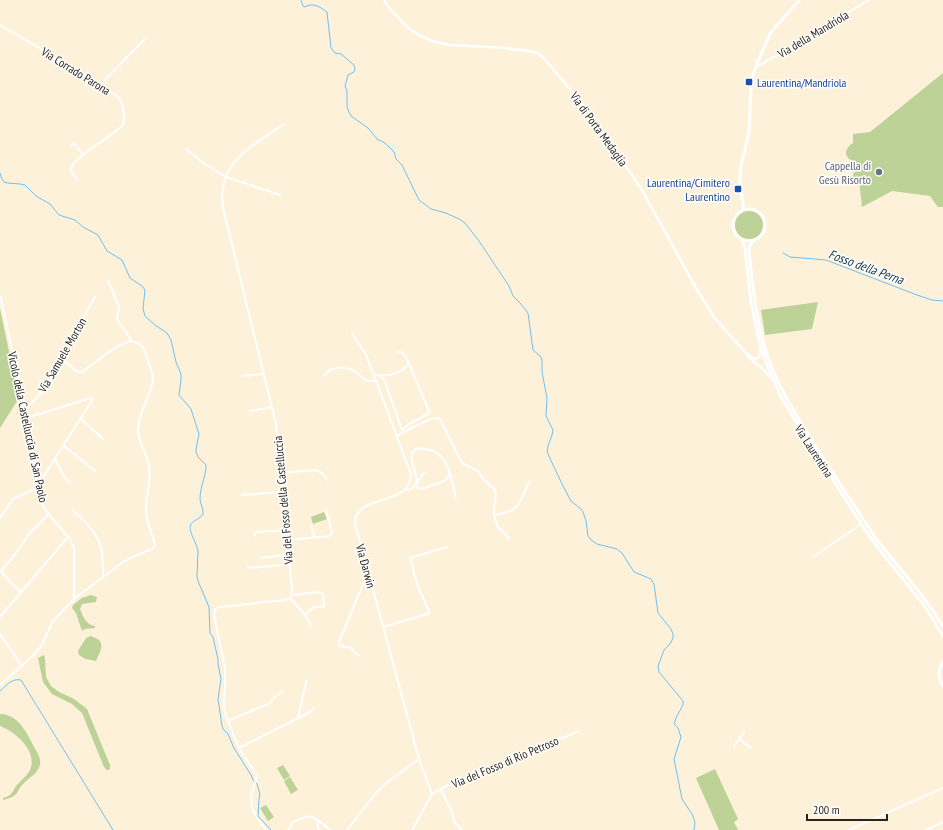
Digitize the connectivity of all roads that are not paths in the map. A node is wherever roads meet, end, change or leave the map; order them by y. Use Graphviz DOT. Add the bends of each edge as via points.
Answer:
graph roads {
  1 [pos="384,0"];
  2 [pos="800,0"];
  3 [pos="869,0"];
  4 [pos="0,25"];
  5 [pos="145,39"];
  6 [pos="756,68"];
  7 [pos="99,86"];
  8 [pos="284,124"];
  9 [pos="71,146"];
  10 [pos="186,149"];
  11 [pos="83,155"];
  12 [pos="226,177"];
  13 [pos="77,180"];
  14 [pos="280,195"];
  15 [pos="744,209"];
  16 [pos="742,240"];
  17 [pos="754,241"];
  18 [pos="108,281"];
  19 [pos="0,295"];
  20 [pos="95,298"];
  21 [pos="352,334"];
  22 [pos="759,341"];
  23 [pos="130,342"];
  24 [pos="397,352"];
  25 [pos="746,353"];
  26 [pos="60,358"];
  27 [pos="409,364"];
  28 [pos="264,374"];
  29 [pos="244,376"];
  30 [pos="324,376"];
  31 [pos="374,376"];
  32 [pos="381,376"];
  33 [pos="376,381"];
  34 [pos="774,382"];
  35 [pos="272,407"];
  36 [pos="25,408"];
  37 [pos="250,411"];
  38 [pos="26,418"];
  39 [pos="81,418"];
  40 [pos="397,436"];
  41 [pos="103,439"];
  42 [pos="63,445"];
  43 [pos="55,459"];
  44 [pos="95,471"];
  45 [pos="426,472"];
  46 [pos="281,473"];
  47 [pos="449,474"];
  48 [pos="327,480"];
  49 [pos="530,481"];
  50 [pos="70,483"];
  51 [pos="416,484"];
  52 [pos="38,487"];
  53 [pos="406,490"];
  54 [pos="282,492"];
  55 [pos="242,495"];
  56 [pos="456,498"];
  57 [pos="73,510"];
  58 [pos="326,510"];
  59 [pos="493,511"];
  60 [pos="49,514"];
  61 [pos="500,514"];
  62 [pos="494,516"];
  63 [pos="0,518"];
  64 [pos="862,524"];
  65 [pos="311,526"];
  66 [pos="286,530"];
  67 [pos="255,536"];
  68 [pos="68,537"];
  69 [pos="315,538"];
  70 [pos="509,539"];
  71 [pos="287,540"];
  72 [pos="447,547"];
  73 [pos="288,554"];
  74 [pos="813,557"];
  75 [pos="262,558"];
  76 [pos="289,564"];
  77 [pos="248,566"];
  78 [pos="103,577"];
  79 [pos="369,578"];
  80 [pos="20,592"];
  81 [pos="290,596"];
  82 [pos="74,599"];
  83 [pos="305,615"];
  84 [pos="0,617"];
  85 [pos="312,626"];
  86 [pos="382,627"];
  87 [pos="943,627"];
  88 [pos="0,634"];
  89 [pos="943,636"];
  90 [pos="359,656"];
  91 [pos="943,662"];
  92 [pos="22,666"];
  93 [pos="307,680"];
  94 [pos="0,685"];
  95 [pos="943,686"];
  96 [pos="283,691"];
  97 [pos="314,708"];
  98 [pos="298,718"];
  99 [pos="228,720"];
  100 [pos="579,731"];
  101 [pos="744,732"];
  102 [pos="739,739"];
  103 [pos="734,746"];
  104 [pos="239,748"];
  105 [pos="751,748"];
  106 [pos="419,759"];
  107 [pos="441,788"];
  108 [pos="943,788"];
  109 [pos="432,794"];
  110 [pos="319,821"];
  111 [pos="943,822"];
  112 [pos="856,827"];
  113 [pos="266,830"];
  114 [pos="288,830"];
  115 [pos="319,830"];
  116 [pos="330,830"];
  117 [pos="347,830"];
  118 [pos="412,830"];
  119 [pos="462,830"];
  120 [pos="849,830"];
  121 [pos="858,830"];
  122 [pos="926,830"];
  1 -- 25 [label="street, Via di Porta Medaglia" via="407,27 432,41 529,51 543,57 592,116 642,190 712,314"];
  2 -- 6 [label="main road" via="773,31"];
  3 -- 6 [label="street, Via della Mandriola"];
  4 -- 7 [label="street, Via Corrado Parona"];
  5 -- 7 [label="street"];
  6 -- 15 [label="main road" via="751,90 749,132 741,166 740,188"];
  7 -- 11 [label="street, Via Corrado Parona" via="121,100 124,122 122,127"];
  8 -- 12 [label="street, Via del Fosso della Castelluccia" via="241,155"];
  9 -- 11 [label="street" via="74,143"];
  10 -- 12 [label="street"];
  11 -- 13 [label="street, Via Corrado Parona" via="70,168"];
  12 -- 14 [label="street"];
  12 -- 28 [label="street, Via del Fosso della Castelluccia" via="223,208"];
  15 -- 16 [label="main road" via="737,214 733,222 736,234"];
  15 -- 17 [label="main road" via="759,211 765,219 763,234"];
  16 -- 17 [label="main road"];
  16 -- 22 [label="main road, Via Laurentina" via="750,302"];
  17 -- 87 [label="main road, Via Laurentina" via="749,250 758,317 767,352 782,391 873,534 928,603"];
  18 -- 23 [label="street" via="119,306 117,320"];
  19 -- 36 [label="street, Vicolo della Castelluccia di San Paolo"];
  20 -- 26 [label="street, Via Samuele Morton"];
  21 -- 31 [label="street" via="367,358"];
  22 -- 25 [label="street" via="758,358"];
  22 -- 34 [label="main road, Via Laurentina"];
  23 -- 26 [label="street" via="115,348 81,372"];
  23 -- 78 [label="street" via="138,343 143,348 153,378 138,434 149,465 150,482 146,509 155,545 152,549 123,562"];
  24 -- 27 [label="street" via="402,352"];
  25 -- 34 [label="street, Via di Porta Medaglia"];
  26 -- 36 [label="street, Via Samuele Morton" via="46,388"];
  27 -- 32 [label="street" via="404,370"];
  27 -- 32 [label="street" via="429,413 402,430"];
  28 -- 29 [label="street"];
  28 -- 35 [label="street, Via del Fosso della Castelluccia"];
  30 -- 33 [label="street" via="333,368 346,369 356,372 364,379"];
  31 -- 32 [label="street"];
  31 -- 33 [label="street"];
  33 -- 40 [label="street"];
  34 -- 64 [label="main road, Via Laurentina" via="795,420"];
  35 -- 37 [label="street"];
  35 -- 46 [label="street, Via del Fosso della Castelluccia"];
  36 -- 38 [label="street, Vicolo della Castelluccia di San Paolo"];
  38 -- 39 [label="street" via="92,398"];
  38 -- 52 [label="street, Vicolo della Castelluccia di San Paolo"];
  39 -- 41 [label="street"];
  39 -- 42 [label="street"];
  40 -- 53 [label="street" via="411,474"];
  40 -- 59 [label="street" via="435,418 440,419 461,462 478,471 495,490"];
  42 -- 43 [label="street"];
  42 -- 44 [label="street"];
  43 -- 50 [label="street"];
  43 -- 52 [label="street"];
  45 -- 51 [label="street"];
  46 -- 48 [label="street" via="316,470"];
  46 -- 54 [label="street, Via del Fosso della Castelluccia"];
  47 -- 51 [label="street" via="444,481 423,489 418,488"];
  47 -- 51 [label="street" via="446,464 439,455 417,448 411,458"];
  47 -- 56 [label="street"];
  49 -- 61 [label="street" via="520,503"];
  51 -- 53 [label="street" via="410,490"];
  52 -- 60 [label="street, Vicolo della Castelluccia di San Paolo" via="42,504"];
  52 -- 63 [label="street" via="13,499"];
  53 -- 79 [label="street, Via Darwin" via="367,506 356,517 356,528"];
  54 -- 55 [label="street"];
  54 -- 66 [label="street, Via del Fosso della Castelluccia"];
  57 -- 78 [label="street" via="99,541"];
  58 -- 69 [label="street" via="332,534"];
  59 -- 61 [label="street"];
  59 -- 62 [label="street"];
  60 -- 68 [label="street, Vicolo della Castelluccia di San Paolo"];
  60 -- 80 [label="street" via="29,534 2,571"];
  61 -- 62 [label="street"];
  62 -- 70 [label="street" via="498,527"];
  64 -- 74 [label="street"];
  64 -- 89 [label="main road, Via Laurentina" via="924,605"];
  65 -- 69 [label="street"];
  66 -- 67 [label="street" via="257,532"];
  66 -- 71 [label="street, Via del Fosso della Castelluccia"];
  68 -- 80 [label="street"];
  68 -- 82 [label="street, Vicolo della Castelluccia di San Paolo" via="75,551"];
  69 -- 71 [label="street"];
  71 -- 73 [label="street, Via del Fosso della Castelluccia"];
  72 -- 86 [label="street" via="410,558 418,588 429,614"];
  73 -- 75 [label="street"];
  73 -- 76 [label="street, Via del Fosso della Castelluccia"];
  76 -- 77 [label="street" via="251,568"];
  76 -- 81 [label="street, Via del Fosso della Castelluccia"];
  78 -- 82 [label="street"];
  79 -- 86 [label="street, Via Darwin"];
  79 -- 90 [label="street" via="364,582 339,642 339,645 351,648"];
  80 -- 84 [label="street"];
  81 -- 83 [label="street"];
  81 -- 83 [label="street" via="319,592 323,594 324,607 313,608"];
  81 -- 99 [label="street" via="285,600 215,609 225,669 223,703"];
  82 -- 92 [label="street" via="53,621 37,652"];
  83 -- 85 [label="street"];
  86 -- 106 [label="street, Via Darwin"];
  88 -- 92 [label="street"];
  91 -- 95 [label="main road" via="938,674"];
  92 -- 94 [label="street"];
  93 -- 98 [label="street"];
  96 -- 99 [label="street" via="270,703"];
  97 -- 98 [label="street"];
  98 -- 104 [label="street"];
  99 -- 104 [label="street"];
  100 -- 107 [label="street, Via del Fosso di Rio Petroso"];
  101 -- 102 [label="street"];
  102 -- 103 [label="street"];
  102 -- 105 [label="street"];
  104 -- 113 [label="street" via="257,776 252,795 253,810"];
  106 -- 109 [label="street, Via Darwin"];
  106 -- 117 [label="street" via="376,792"];
  107 -- 109 [label="street, Via del Fosso di Rio Petroso"];
  107 -- 119 [label="street" via="455,823"];
  108 -- 112 [label="street"];
  109 -- 118 [label="street"];
  110 -- 114 [label="street" via="308,816 293,822"];
  110 -- 115 [label="street"];
  110 -- 116 [label="street"];
  111 -- 122 [label="street"];
  112 -- 120 [label="street"];
  112 -- 121 [label="street"];
}
